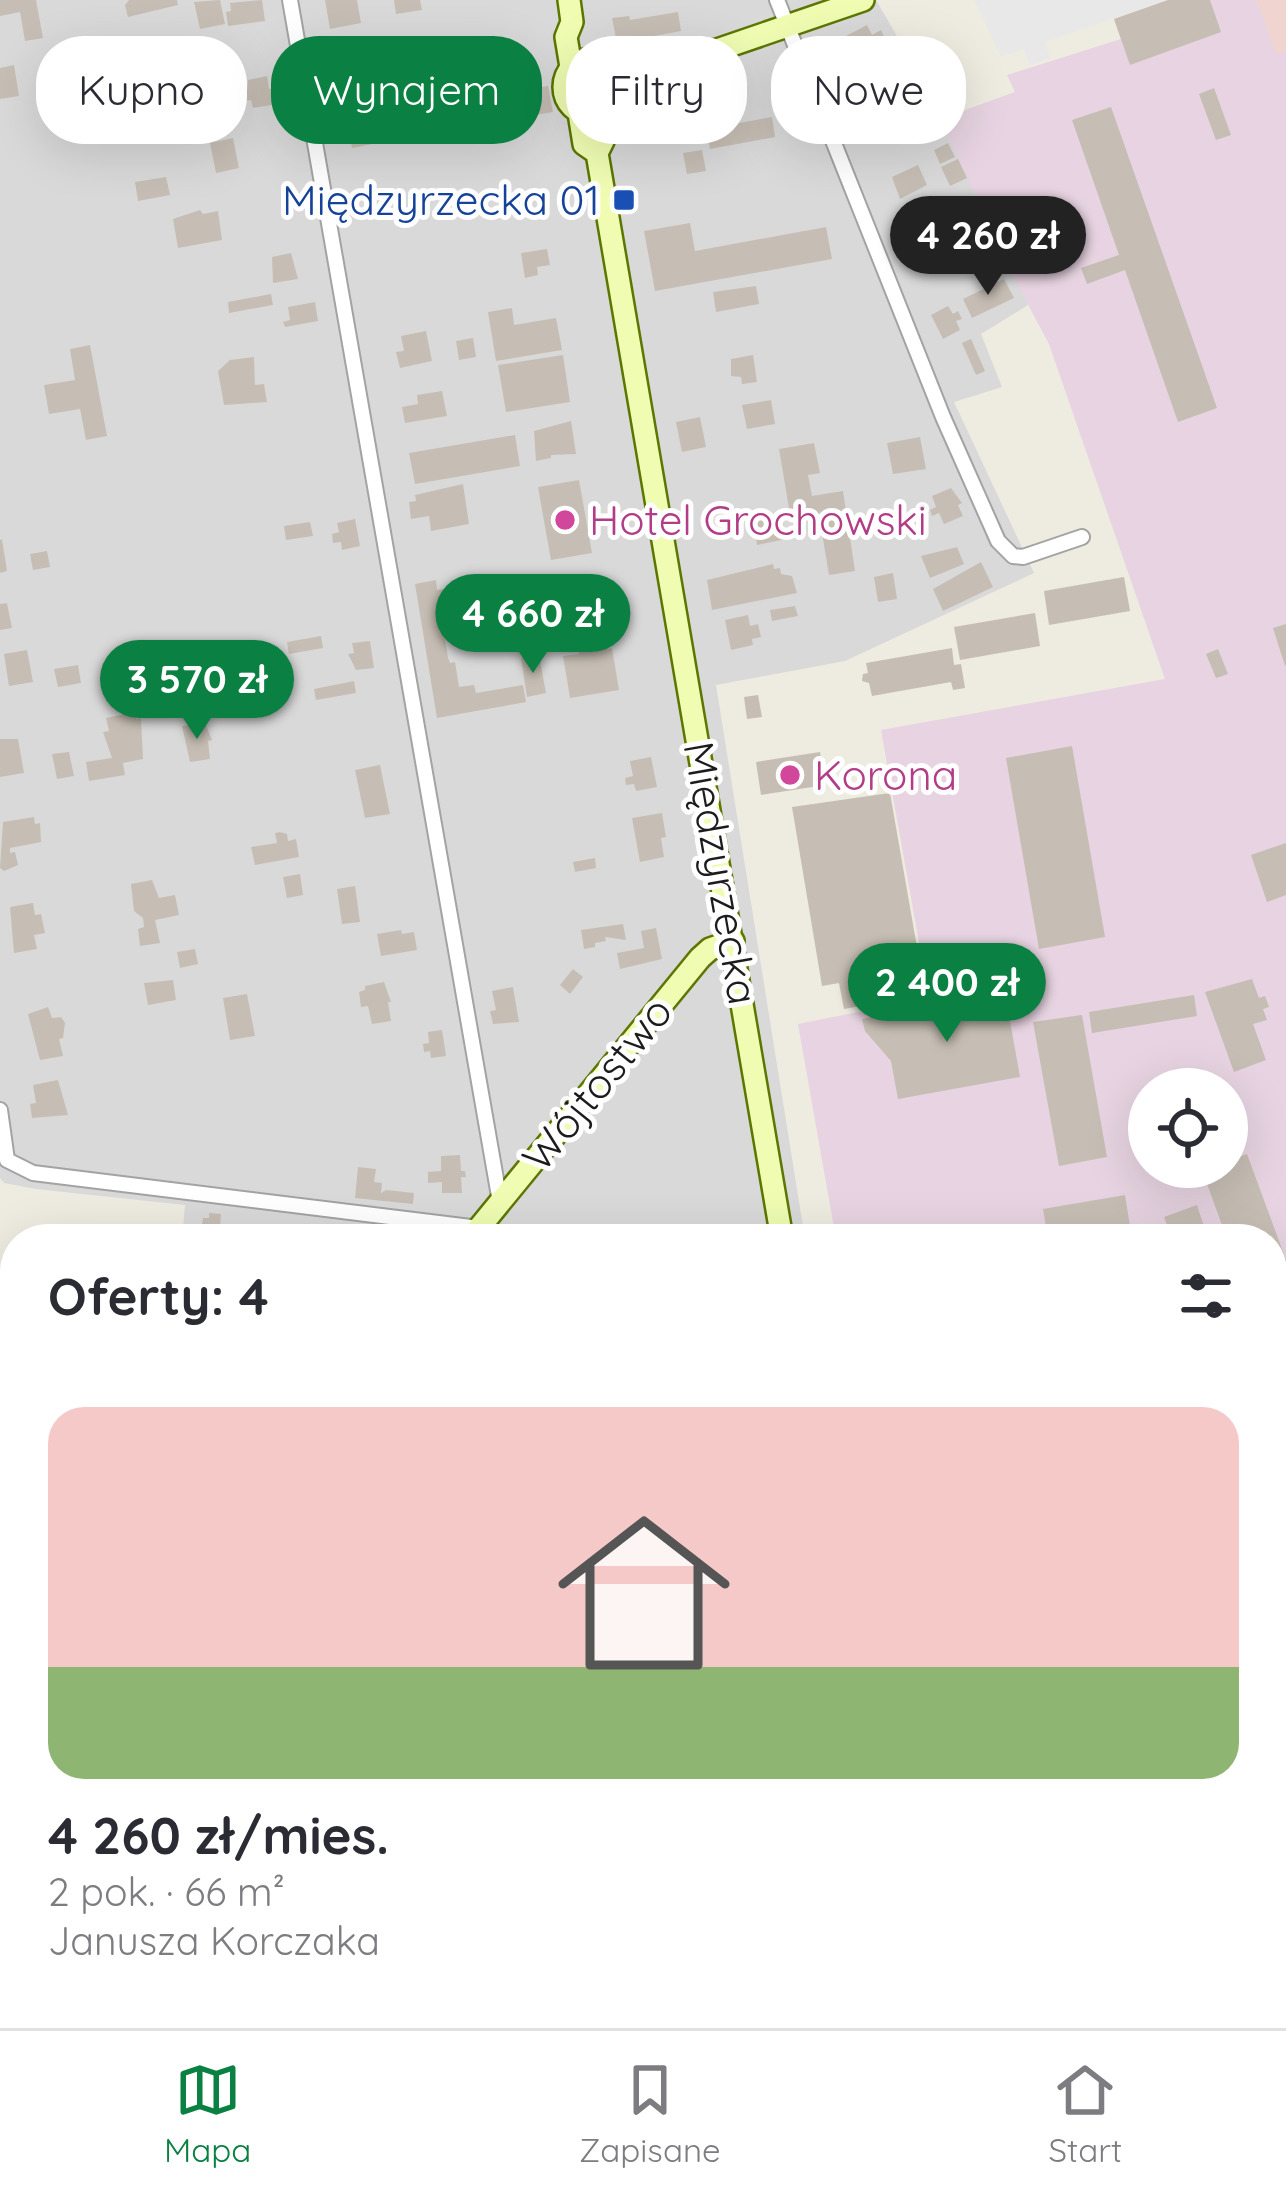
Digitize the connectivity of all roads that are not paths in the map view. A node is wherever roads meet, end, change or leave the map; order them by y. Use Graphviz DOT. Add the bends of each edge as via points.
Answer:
graph roads {
  1 [pos="290,0"];
  2 [pos="777,0"];
  3 [pos="863,0"];
  4 [pos="788,25"];
  5 [pos="747,39"];
  6 [pos="584,144"];
  7 [pos="602,144"];
  8 [pos="597,153"];
  9 [pos="1082,537"];
  10 [pos="733,941"];
  11 [pos="0,1110"];
  12 [pos="500,1202"];
  13 [pos="408,1224"];
  14 [pos="482,1224"];
  15 [pos="780,1224"];
  1 -- 12 [label="street"];
  2 -- 4 [label="street"];
  3 -- 4 [label="main road"];
  4 -- 5 [label="main road"];
  4 -- 9 [label="street" via="998,541 1023,556"];
  6 -- 8 [label="main road, Międzyrzecka"];
  7 -- 8 [label="main road, Międzyrzecka"];
  8 -- 10 [label="main road, Międzyrzecka"];
  10 -- 12 [label="main road, Wójtostwo" via="700,958"];
  10 -- 15 [label="main road, Międzyrzecka"];
  11 -- 13 [label="street" via="7,1160 33,1173"];
  12 -- 14 [label="main road, Wójtostwo"];
}
